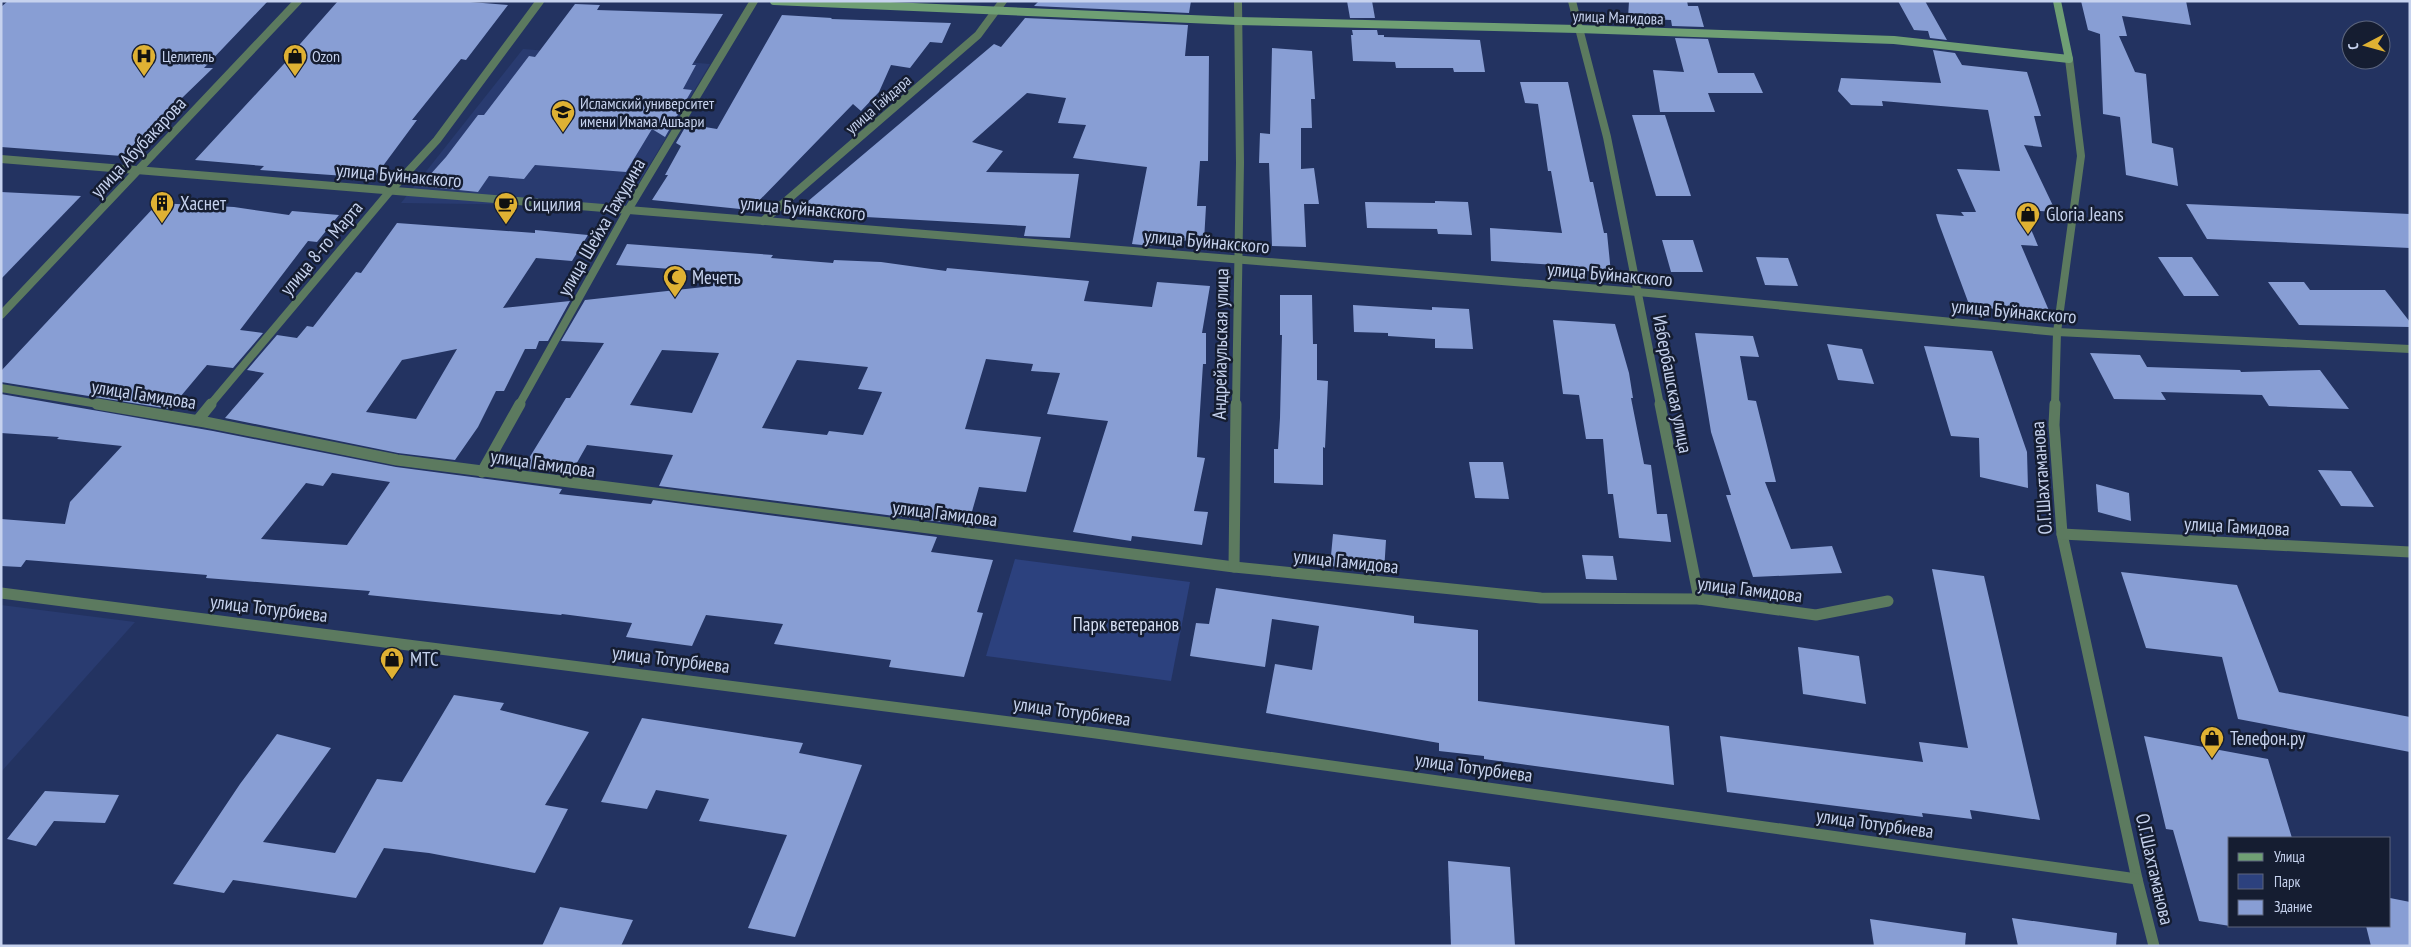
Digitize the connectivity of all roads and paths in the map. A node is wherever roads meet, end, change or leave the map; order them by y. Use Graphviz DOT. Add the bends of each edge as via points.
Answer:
graph roads {
  1 [pos="298,1"];
  2 [pos="540,1"];
  3 [pos="754,1"];
  4 [pos="774,1"];
  5 [pos="1003,1"];
  6 [pos="1238,1"];
  7 [pos="1572,1"];
  8 [pos="2057,1"];
  9 [pos="994,11"];
  10 [pos="1237,21"];
  11 [pos="1578,29"];
  12 [pos="2069,59"];
  13 [pos="1,159"];
  14 [pos="138,170"];
  15 [pos="390,190"];
  16 [pos="628,210"];
  17 [pos="763,221"];
  18 [pos="1237,259"];
  19 [pos="1638,292"];
  20 [pos="1,315"];
  21 [pos="2057,332"];
  22 [pos="2410,349"];
  23 [pos="1,388"];
  24 [pos="198,420"];
  25 [pos="482,472"];
  26 [pos="2062,534"];
  27 [pos="2410,552"];
  28 [pos="1234,567"];
  29 [pos="1,593"];
  30 [pos="1699,599"];
  31 [pos="1888,601"];
  32 [pos="2137,879"];
  33 [pos="2154,946"];
  1 -- 14 [label="street, улица Абубакарова"];
  2 -- 15 [label="street, улица 8-го Марта" via="437,140"];
  3 -- 16 [label="street, улица Шейха Тажудина"];
  4 -- 9 [label="main road, улица Магидова"];
  5 -- 9 [label="street, улица Гайдара"];
  6 -- 10 [label="street, Андрейаульская улица"];
  7 -- 11 [label="street, Избербашская улица"];
  8 -- 12 [label="main road, О.Г.Шахтаманова"];
  9 -- 10 [label="main road, улица Магидова"];
  9 -- 17 [label="street, улица Гайдара" via="978,36"];
  10 -- 11 [label="main road, улица Магидова"];
  10 -- 18 [label="street, Андрейаульская улица" via="1240,163"];
  11 -- 12 [label="main road, улица Магидова" via="1894,40"];
  11 -- 19 [label="street, Избербашская улица" via="1607,137"];
  12 -- 21 [label="street, О.Г.Шахтаманова" via="2081,156"];
  13 -- 14 [label="street, улица Буйнакского"];
  14 -- 15 [label="street, улица Буйнакского"];
  14 -- 20 [label="street, улица Абубакарова"];
  15 -- 16 [label="street, улица Буйнакского"];
  15 -- 24 [label="street, улица 8-го Марта"];
  16 -- 17 [label="street, улица Буйнакского"];
  16 -- 25 [label="street, улица Шейха Тажудина"];
  17 -- 18 [label="street, улица Буйнакского"];
  18 -- 19 [label="street, улица Буйнакского"];
  18 -- 28 [label="street, Андрейаульская улица"];
  19 -- 21 [label="street, улица Буйнакского"];
  19 -- 30 [label="street, Избербашская улица"];
  21 -- 22 [label="street, улица Буйнакского"];
  21 -- 26 [label="street, О.Г.Шахтаманова" via="2054,425"];
  23 -- 24 [label="street, улица Гамидова"];
  24 -- 25 [label="street, улица Гамидова" via="397,460"];
  25 -- 28 [label="street, улица Гамидова"];
  26 -- 27 [label="street, улица Гамидова"];
  26 -- 32 [label="street, О.Г.Шахтаманова"];
  28 -- 30 [label="street, улица Гамидова" via="1540,598"];
  29 -- 32 [label="street, улица Тотурбиева" via="1096,733"];
  30 -- 31 [label="street, улица Гамидова" via="1816,615"];
  32 -- 33 [label="street, О.Г.Шахтаманова"];
}
